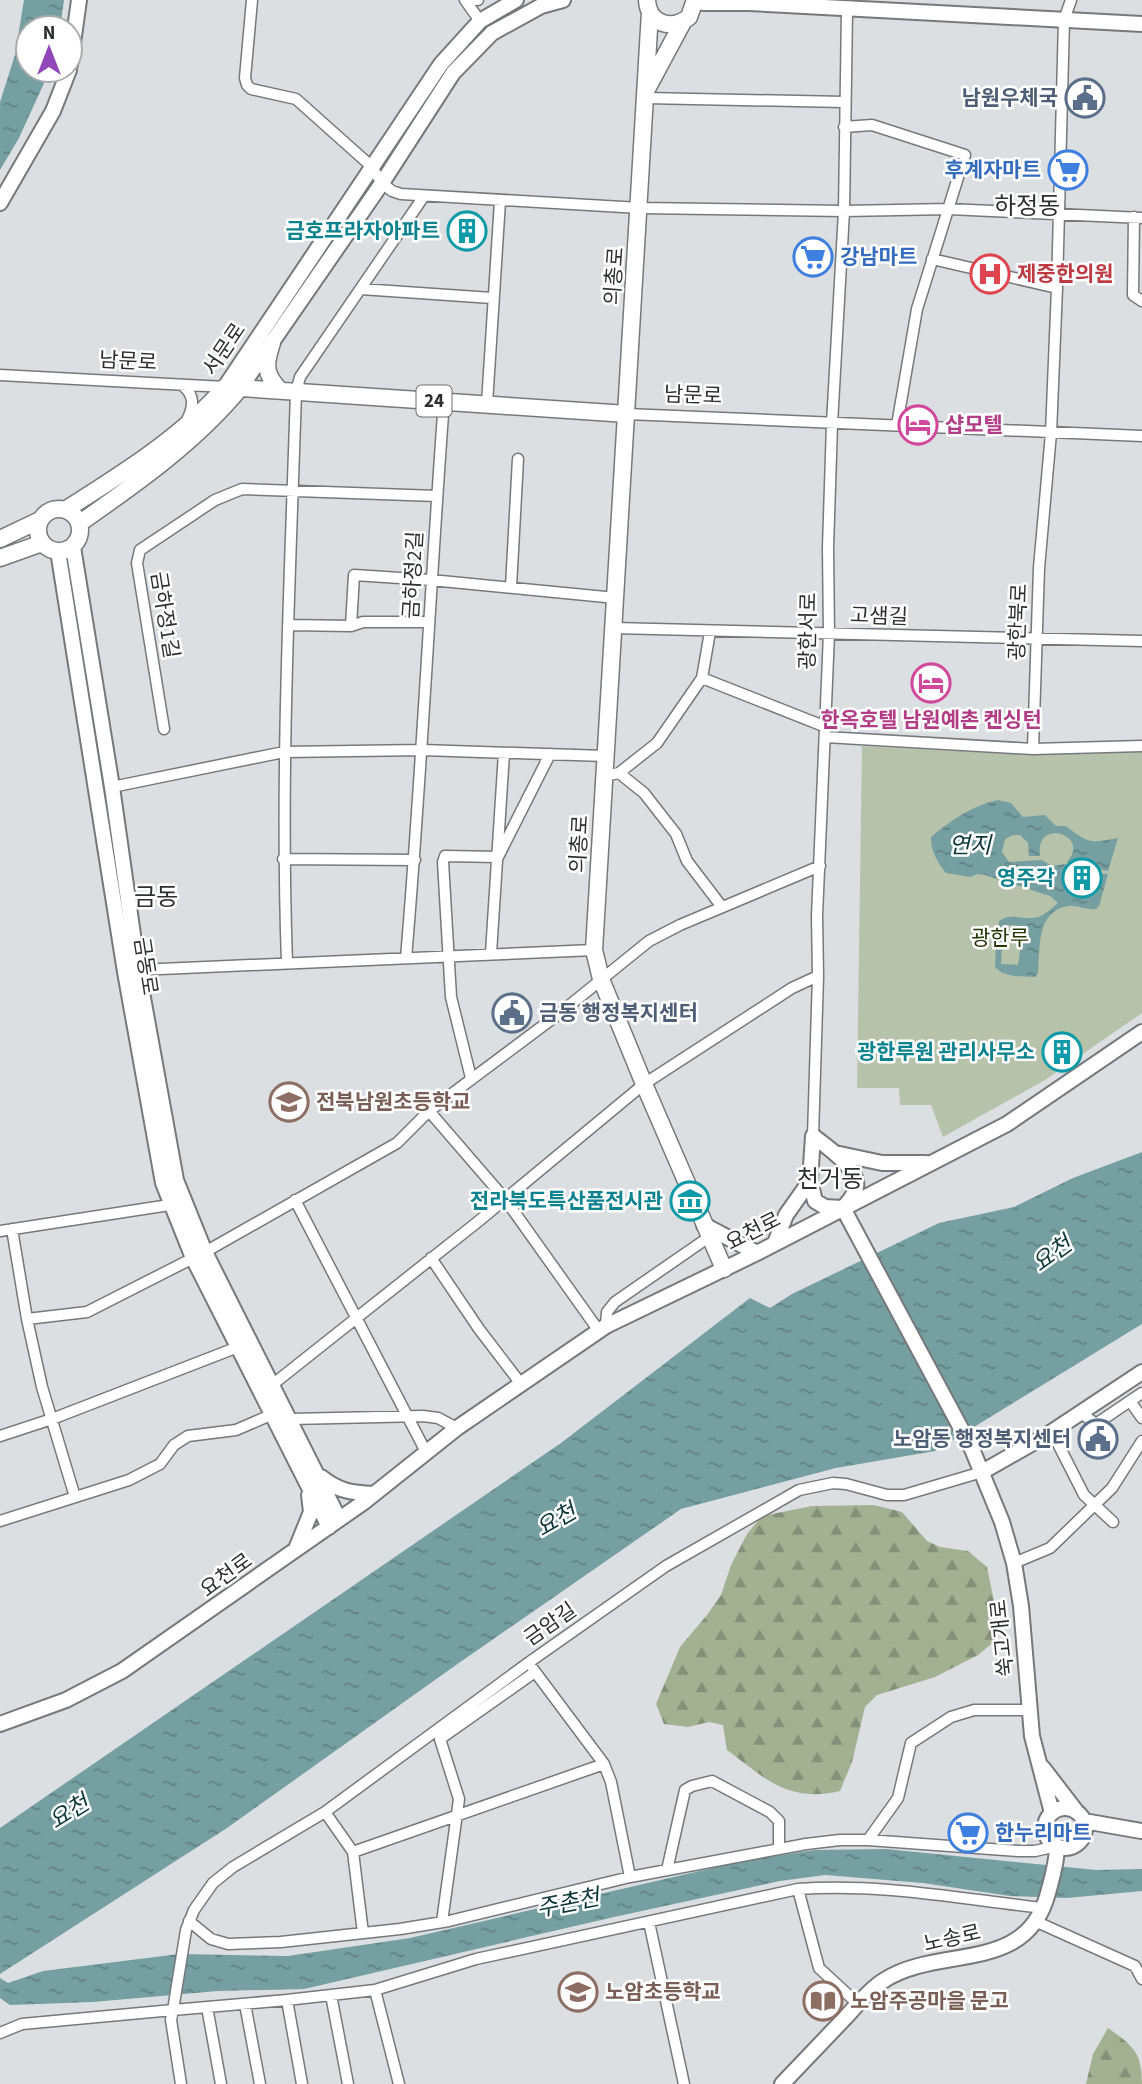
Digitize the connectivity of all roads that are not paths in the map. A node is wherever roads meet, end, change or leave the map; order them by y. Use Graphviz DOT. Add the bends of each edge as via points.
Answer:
graph roads {
  1 [pos="252,0"];
  2 [pos="465,0"];
  3 [pos="516,0"];
  4 [pos="563,0"];
  5 [pos="1071,0"];
  6 [pos="744,1"];
  7 [pos="645,4"];
  8 [pos="697,7"];
  9 [pos="930,7"];
  10 [pos="847,10"];
  11 [pos="1064,20"];
  12 [pos="480,22"];
  13 [pos="1142,24"];
  14 [pos="64,84"];
  15 [pos="646,95"];
  16 [pos="844,102"];
  17 [pos="844,127"];
  18 [pos="371,166"];
  19 [pos="382,183"];
  20 [pos="424,196"];
  21 [pos="500,201"];
  22 [pos="0,204"];
  23 [pos="640,208"];
  24 [pos="948,209"];
  25 [pos="844,211"];
  26 [pos="1058,214"];
  27 [pos="1138,218"];
  28 [pos="932,259"];
  29 [pos="1057,288"];
  30 [pos="361,289"];
  31 [pos="492,298"];
  32 [pos="1142,301"];
  33 [pos="272,343"];
  34 [pos="0,375"];
  35 [pos="181,384"];
  36 [pos="233,387"];
  37 [pos="288,391"];
  38 [pos="444,401"];
  39 [pos="487,404"];
  40 [pos="627,414"];
  41 [pos="186,423"];
  42 [pos="832,424"];
  43 [pos="897,425"];
  44 [pos="1051,433"];
  45 [pos="1142,436"];
  46 [pos="518,459"];
  47 [pos="293,489"];
  48 [pos="437,496"];
  49 [pos="65,510"];
  50 [pos="40,520"];
  51 [pos="80,523"];
  52 [pos="0,539"];
  53 [pos="42,543"];
  54 [pos="65,549"];
  55 [pos="0,558"];
  56 [pos="431,579"];
  57 [pos="511,587"];
  58 [pos="616,598"];
  59 [pos="429,622"];
  60 [pos="289,625"];
  61 [pos="351,626"];
  62 [pos="614,628"];
  63 [pos="710,632"];
  64 [pos="829,634"];
  65 [pos="1037,640"];
  66 [pos="1142,641"];
  67 [pos="702,678"];
  68 [pos="164,729"];
  69 [pos="825,732"];
  70 [pos="1142,746"];
  71 [pos="1033,749"];
  72 [pos="422,750"];
  73 [pos="284,752"];
  74 [pos="504,753"];
  75 [pos="550,754"];
  76 [pos="605,755"];
  77 [pos="612,775"];
  78 [pos="112,787"];
  79 [pos="498,857"];
  80 [pos="283,859"];
  81 [pos="415,860"];
  82 [pos="820,866"];
  83 [pos="722,907"];
  84 [pos="594,950"];
  85 [pos="491,953"];
  86 [pos="447,956"];
  87 [pos="407,958"];
  88 [pos="287,962"];
  89 [pos="138,970"];
  90 [pos="818,975"];
  91 [pos="601,979"];
  92 [pos="1142,1032"];
  93 [pos="471,1078"];
  94 [pos="644,1084"];
  95 [pos="429,1111"];
  96 [pos="813,1136"];
  97 [pos="835,1153"];
  98 [pos="931,1163"];
  99 [pos="810,1181"];
  100 [pos="505,1199"];
  101 [pos="295,1200"];
  102 [pos="177,1203"];
  103 [pos="843,1208"];
  104 [pos="12,1229"];
  105 [pos="0,1231"];
  106 [pos="706,1231"];
  107 [pos="775,1244"];
  108 [pos="757,1253"];
  109 [pos="199,1255"];
  110 [pos="431,1258"];
  111 [pos="724,1269"];
  112 [pos="27,1319"];
  113 [pos="355,1319"];
  114 [pos="602,1329"];
  115 [pos="238,1347"];
  116 [pos="1142,1372"];
  117 [pos="522,1384"];
  118 [pos="272,1385"];
  119 [pos="1142,1393"];
  120 [pos="1130,1401"];
  121 [pos="1081,1413"];
  122 [pos="273,1414"];
  123 [pos="408,1416"];
  124 [pos="1142,1418"];
  125 [pos="52,1419"];
  126 [pos="291,1419"];
  127 [pos="457,1428"];
  128 [pos="1052,1432"];
  129 [pos="0,1436"];
  130 [pos="1142,1441"];
  131 [pos="426,1452"];
  132 [pos="982,1472"];
  133 [pos="312,1477"];
  134 [pos="374,1494"];
  135 [pos="75,1497"];
  136 [pos="1093,1504"];
  137 [pos="0,1521"];
  138 [pos="1113,1522"];
  139 [pos="334,1523"];
  140 [pos="296,1550"];
  141 [pos="1014,1563"];
  142 [pos="528,1663"];
  143 [pos="535,1672"];
  144 [pos="1029,1710"];
  145 [pos="0,1724"];
  146 [pos="1038,1762"];
  147 [pos="604,1764"];
  148 [pos="325,1812"];
  149 [pos="1052,1813"];
  150 [pos="456,1816"];
  151 [pos="1082,1821"];
  152 [pos="1141,1831"];
  153 [pos="868,1840"];
  154 [pos="779,1848"];
  155 [pos="354,1852"];
  156 [pos="1057,1853"];
  157 [pos="667,1870"];
  158 [pos="630,1877"];
  159 [pos="799,1889"];
  160 [pos="1044,1906"];
  161 [pos="442,1922"];
  162 [pos="649,1922"];
  163 [pos="1037,1922"];
  164 [pos="187,1925"];
  165 [pos="363,1933"];
  166 [pos="1142,1979"];
  167 [pos="375,1990"];
  168 [pos="331,1995"];
  169 [pos="287,2000"];
  170 [pos="245,2004"];
  171 [pos="858,2004"];
  172 [pos="208,2007"];
  173 [pos="172,2015"];
  174 [pos="0,2033"];
  175 [pos="181,2084"];
  176 [pos="221,2084"];
  177 [pos="260,2084"];
  178 [pos="302,2084"];
  179 [pos="348,2084"];
  180 [pos="399,2084"];
  181 [pos="684,2084"];
  182 [pos="782,2084"];
  1 -- 18 [label="street" via="247,85 296,99"];
  2 -- 12 [label="street"];
  3 -- 12 [label="street, 서문로"];
  4 -- 19 [label="street, 서문로" via="514,19 472,52 453,73"];
  5 -- 11 [label="street, 광한북로"];
  6 -- 8 [label="street"];
  6 -- 10 [label="street"];
  7 -- 8 [label="main road" via="661,23 676,25"];
  7 -- 15 [label="main road, 의총로"];
  8 -- 15 [label="main road"];
  9 -- 10 [label="street"];
  9 -- 11 [label="street"];
  10 -- 16 [label="street, 광한서로"];
  11 -- 13 [label="street"];
  11 -- 26 [label="street, 광한북로"];
  12 -- 18 [label="street, 서문로" via="440,64"];
  14 -- 22 [label="street"];
  15 -- 16 [label="street"];
  15 -- 23 [label="main road, 의총로"];
  16 -- 17 [label="street, 광한서로"];
  17 -- 24 [label="street" via="872,125 965,155"];
  17 -- 25 [label="street, 광한서로"];
  18 -- 19 [label="street"];
  18 -- 36 [label="street, 서문로"];
  19 -- 20 [label="street" via="401,194"];
  19 -- 33 [label="street, 서문로"];
  20 -- 21 [label="street"];
  20 -- 30 [label="street"];
  21 -- 23 [label="street"];
  21 -- 31 [label="street"];
  23 -- 25 [label="street"];
  23 -- 40 [label="main road, 의총로"];
  24 -- 25 [label="street"];
  24 -- 26 [label="street"];
  24 -- 28 [label="street"];
  25 -- 42 [label="street, 광한서로"];
  26 -- 27 [label="street"];
  26 -- 29 [label="street, 광한북로"];
  27 -- 32 [label="street" via="1133,295"];
  28 -- 29 [label="street"];
  28 -- 43 [label="street" via="917,309"];
  29 -- 44 [label="street, 광한북로"];
  30 -- 31 [label="street"];
  30 -- 37 [label="street"];
  31 -- 39 [label="street"];
  33 -- 36 [label="street, 서문로"];
  33 -- 37 [label="main road" via="266,359 270,381"];
  34 -- 35 [label="street, 남문로"];
  35 -- 36 [label="street, 남문로"];
  35 -- 41 [label="street" via="191,394"];
  36 -- 37 [label="main road, 남문로 / 24"];
  36 -- 41 [label="main road, 서문로"];
  36 -- 51 [label="main road, 서문로" via="207,425"];
  37 -- 38 [label="main road, 남문로 / 24"];
  37 -- 47 [label="street"];
  38 -- 39 [label="main road, 남문로 / 24"];
  38 -- 48 [label="street, 금하정2길"];
  39 -- 40 [label="main road, 남문로 / 24"];
  40 -- 42 [label="street, 남문로"];
  40 -- 58 [label="main road, 의총로"];
  41 -- 49 [label="main road, 서문로" via="120,475"];
  42 -- 43 [label="street, 남문로"];
  42 -- 64 [label="street, 광한서로"];
  43 -- 44 [label="street, 남문로"];
  44 -- 45 [label="street, 남문로"];
  44 -- 65 [label="street, 광한북로"];
  46 -- 57 [label="street"];
  47 -- 48 [label="street, 금하정1길"];
  47 -- 60 [label="street"];
  47 -- 68 [label="street, 금하정1길" via="242,489 215,500 141,550 137,563"];
  48 -- 56 [label="street, 금하정2길"];
  49 -- 50 [label="main road" via="51,511"];
  49 -- 51 [label="main road"];
  50 -- 52 [label="main road"];
  50 -- 53 [label="main road"];
  51 -- 54 [label="main road, 금동로" via="80,537"];
  53 -- 54 [label="main road" via="51,550"];
  53 -- 55 [label="main road"];
  54 -- 78 [label="street, 금동로"];
  54 -- 102 [label="street, 금동로" via="150,1115 163,1183"];
  56 -- 57 [label="street"];
  56 -- 59 [label="street, 금하정2길"];
  56 -- 61 [label="street" via="354,575"];
  57 -- 58 [label="street"];
  58 -- 62 [label="main road, 의총로"];
  59 -- 61 [label="street"];
  59 -- 72 [label="street, 금하정2길"];
  60 -- 61 [label="street"];
  60 -- 73 [label="street"];
  62 -- 63 [label="street, 고샘길"];
  62 -- 76 [label="main road, 의총로"];
  63 -- 64 [label="street, 고샘길"];
  63 -- 67 [label="street"];
  64 -- 65 [label="street, 고샘길"];
  64 -- 69 [label="street, 광한서로"];
  65 -- 66 [label="street, 고샘길"];
  65 -- 71 [label="street, 광한북로"];
  67 -- 69 [label="street"];
  67 -- 77 [label="street" via="657,743"];
  69 -- 71 [label="street"];
  69 -- 82 [label="street, 광한서로"];
  70 -- 71 [label="street"];
  72 -- 73 [label="street"];
  72 -- 74 [label="street"];
  72 -- 81 [label="street, 금하정2길"];
  73 -- 78 [label="street"];
  73 -- 80 [label="street"];
  74 -- 75 [label="street"];
  74 -- 79 [label="street"];
  75 -- 76 [label="street"];
  75 -- 79 [label="street"];
  76 -- 77 [label="main road, 의총로"];
  77 -- 83 [label="street" via="644,793"];
  77 -- 84 [label="main road, 의총로"];
  78 -- 89 [label="street, 금동로"];
  79 -- 85 [label="street"];
  79 -- 86 [label="street" via="445,856"];
  80 -- 81 [label="street"];
  80 -- 88 [label="street"];
  81 -- 87 [label="street, 금하정2길"];
  82 -- 83 [label="street"];
  82 -- 90 [label="street, 광한서로"];
  83 -- 91 [label="street" via="649,941"];
  84 -- 85 [label="street"];
  84 -- 91 [label="main road, 의총로"];
  85 -- 86 [label="street"];
  86 -- 87 [label="street"];
  86 -- 93 [label="street" via="451,997"];
  87 -- 88 [label="street"];
  88 -- 89 [label="street"];
  89 -- 102 [label="street, 금동로"];
  90 -- 94 [label="street"];
  90 -- 96 [label="street, 광한서로"];
  91 -- 93 [label="street"];
  91 -- 94 [label="main road, 의총로"];
  92 -- 98 [label="street, 요천로" via="1007,1124"];
  93 -- 95 [label="street"];
  94 -- 100 [label="street"];
  94 -- 106 [label="main road, 의총로"];
  95 -- 100 [label="street"];
  95 -- 101 [label="street" via="397,1143"];
  96 -- 97 [label="street"];
  96 -- 99 [label="street"];
  97 -- 98 [label="street" via="882,1163"];
  97 -- 103 [label="street" via="857,1182"];
  98 -- 103 [label="street, 요천로"];
  99 -- 103 [label="street" via="814,1201"];
  99 -- 107 [label="street" via="786,1214"];
  100 -- 110 [label="street"];
  100 -- 114 [label="street"];
  101 -- 109 [label="street"];
  101 -- 113 [label="street"];
  102 -- 104 [label="street"];
  102 -- 109 [label="street, 금동로"];
  103 -- 107 [label="street, 요천로"];
  103 -- 132 [label="street, 쑥고개로"];
  104 -- 105 [label="street"];
  104 -- 112 [label="street"];
  106 -- 108 [label="street"];
  106 -- 111 [label="main road, 의총로"];
  106 -- 114 [label="street" via="615,1302"];
  107 -- 108 [label="street, 요천로"];
  108 -- 111 [label="street, 요천로"];
  109 -- 112 [label="street" via="87,1312"];
  109 -- 115 [label="street, 금동로"];
  109 -- 118 [label="street, 금동로"];
  110 -- 113 [label="street"];
  110 -- 117 [label="street"];
  111 -- 114 [label="street, 요천로"];
  112 -- 125 [label="street"];
  113 -- 118 [label="street"];
  113 -- 123 [label="street"];
  114 -- 117 [label="street, 요천로"];
  115 -- 122 [label="street, 금동로"];
  115 -- 125 [label="street"];
  116 -- 121 [label="street"];
  117 -- 127 [label="street, 요천로"];
  118 -- 126 [label="street, 금동로"];
  119 -- 120 [label="street"];
  120 -- 121 [label="street" via="1096,1424"];
  120 -- 124 [label="street"];
  121 -- 128 [label="street"];
  122 -- 133 [label="street, 금동로"];
  122 -- 135 [label="street" via="236,1430 188,1436 174,1445 160,1464 129,1480"];
  123 -- 126 [label="street"];
  123 -- 127 [label="street" via="438,1418"];
  123 -- 131 [label="street"];
  125 -- 129 [label="street"];
  125 -- 135 [label="street"];
  126 -- 133 [label="street, 금동로"];
  127 -- 131 [label="street, 요천로"];
  128 -- 132 [label="street"];
  128 -- 136 [label="street"];
  130 -- 136 [label="street" via="1112,1488"];
  131 -- 134 [label="street, 요천로"];
  132 -- 141 [label="street, 쑥고개로"];
  132 -- 142 [label="street, 금암길" via="904,1495 833,1483 799,1490 666,1566"];
  133 -- 134 [label="street" via="349,1493"];
  133 -- 139 [label="street, 금동로"];
  133 -- 140 [label="street" via="311,1512"];
  134 -- 139 [label="street, 요천로"];
  135 -- 137 [label="street"];
  136 -- 138 [label="street"];
  136 -- 141 [label="street" via="1050,1548"];
  139 -- 140 [label="street, 요천로"];
  140 -- 145 [label="street, 요천로" via="122,1671 66,1700"];
  141 -- 144 [label="street, 쑥고개로"];
  142 -- 143 [label="street"];
  142 -- 148 [label="street, 금암길"];
  143 -- 147 [label="street"];
  143 -- 150 [label="street" via="440,1739 459,1799"];
  144 -- 146 [label="street, 쑥고개로"];
  144 -- 153 [label="street" via="974,1710 951,1717 911,1743 898,1797"];
  146 -- 149 [label="street, 쑥고개로"];
  146 -- 151 [label="street"];
  147 -- 150 [label="street"];
  147 -- 158 [label="street"];
  148 -- 155 [label="street"];
  148 -- 164 [label="street, 금암길" via="213,1883"];
  149 -- 151 [label="street" via="1064,1808"];
  149 -- 156 [label="street" via="1045,1830"];
  150 -- 155 [label="street"];
  150 -- 161 [label="street"];
  151 -- 152 [label="street"];
  151 -- 156 [label="street" via="1076,1845"];
  153 -- 154 [label="street"];
  153 -- 156 [label="street"];
  154 -- 157 [label="street"];
  154 -- 157 [label="street" via="779,1821 770,1812 712,1781 705,1782 685,1790"];
  155 -- 165 [label="street"];
  156 -- 160 [label="street, 노송로"];
  157 -- 158 [label="street"];
  158 -- 161 [label="street"];
  159 -- 160 [label="street" via="875,1888"];
  159 -- 162 [label="street"];
  159 -- 171 [label="street" via="819,1968"];
  160 -- 163 [label="street, 노송로"];
  161 -- 165 [label="street"];
  162 -- 167 [label="street" via="476,1959"];
  162 -- 181 [label="street"];
  163 -- 166 [label="street" via="1135,1966"];
  163 -- 171 [label="street, 노송로" via="1015,1942 989,1952 895,1974"];
  164 -- 165 [label="street" via="228,1944"];
  164 -- 173 [label="street, 금암길"];
  167 -- 168 [label="street"];
  167 -- 180 [label="street"];
  168 -- 169 [label="street"];
  168 -- 179 [label="street"];
  169 -- 170 [label="street"];
  169 -- 178 [label="street"];
  170 -- 172 [label="street"];
  170 -- 177 [label="street"];
  171 -- 182 [label="street, 노송로"];
  172 -- 173 [label="street"];
  172 -- 176 [label="street"];
  173 -- 174 [label="street" via="22,2024"];
  173 -- 175 [label="street, 금암길"];
}
